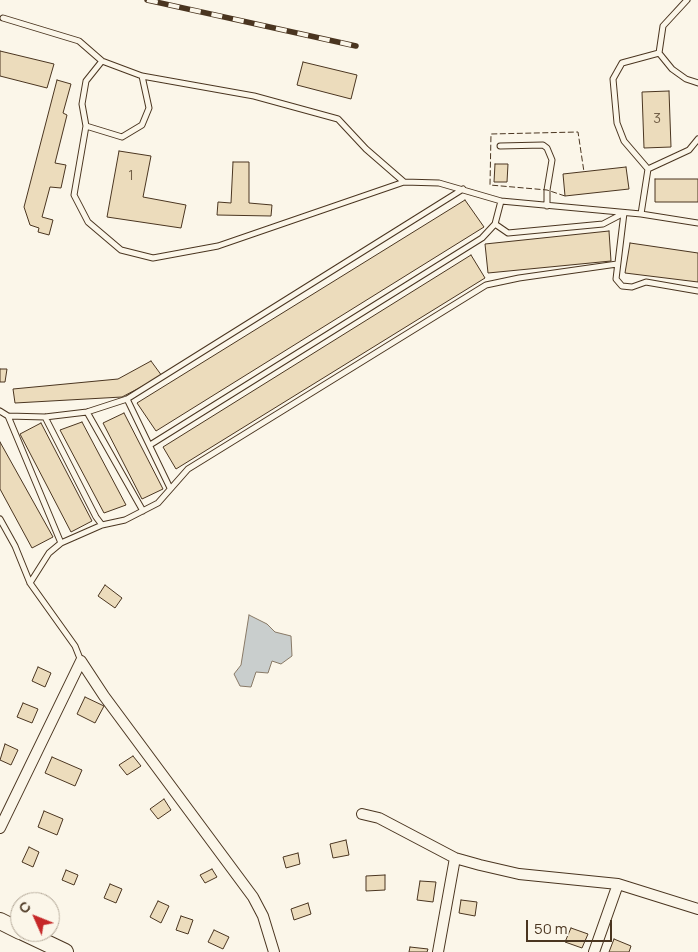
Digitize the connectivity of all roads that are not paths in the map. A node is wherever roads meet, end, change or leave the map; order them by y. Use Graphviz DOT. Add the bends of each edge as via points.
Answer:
graph roads {
  1 [pos="687,0"];
  2 [pos="3,18"];
  3 [pos="659,53"];
  4 [pos="102,61"];
  5 [pos="142,76"];
  6 [pos="698,83"];
  7 [pos="86,126"];
  8 [pos="698,138"];
  9 [pos="500,146"];
  10 [pos="648,169"];
  11 [pos="404,182"];
  12 [pos="463,189"];
  13 [pos="501,201"];
  14 [pos="547,206"];
  15 [pos="624,213"];
  16 [pos="641,214"];
  17 [pos="698,223"];
  18 [pos="495,224"];
  19 [pos="617,264"];
  20 [pos="698,291"];
  21 [pos="127,400"];
  22 [pos="0,411"];
  23 [pos="87,412"];
  24 [pos="8,416"];
  25 [pos="45,417"];
  26 [pos="150,445"];
  27 [pos="170,488"];
  28 [pos="143,511"];
  29 [pos="0,519"];
  30 [pos="102,525"];
  31 [pos="61,543"];
  32 [pos="30,583"];
  33 [pos="81,661"];
  34 [pos="362,814"];
  35 [pos="0,828"];
  36 [pos="455,858"];
  37 [pos="618,884"];
  38 [pos="698,909"];
  39 [pos="45,942"];
  40 [pos="65,952"];
  41 [pos="274,952"];
  42 [pos="438,952"];
  43 [pos="594,952"];
  1 -- 3 [label="lane" via="663,26"];
  2 -- 4 [label="lane" via="79,41"];
  3 -- 6 [label="lane" via="672,69"];
  3 -- 10 [label="lane" via="622,63 613,79 617,123 624,140"];
  4 -- 5 [label="lane"];
  4 -- 7 [label="lane" via="86,81 82,104"];
  5 -- 7 [label="lane" via="149,108 142,125 122,137"];
  5 -- 11 [label="lane" via="254,96 338,119"];
  7 -- 11 [label="lane" via="74,194 88,222 121,250 153,258 218,246"];
  8 -- 10 [label="lane" via="689,150"];
  9 -- 14 [label="lane" via="543,145 547,148 552,160"];
  10 -- 16 [label="lane"];
  11 -- 12 [label="lane" via="439,183"];
  12 -- 13 [label="lane"];
  12 -- 21 [label="lane"];
  13 -- 14 [label="lane"];
  13 -- 18 [label="lane"];
  14 -- 15 [label="lane"];
  15 -- 16 [label="lane"];
  15 -- 18 [label="lane" via="603,224 508,233"];
  15 -- 19 [label="lane"];
  16 -- 17 [label="lane"];
  18 -- 26 [label="lane" via="482,238"];
  19 -- 20 [label="lane" via="616,279 622,286 632,287 646,282"];
  19 -- 27 [label="lane" via="486,285 188,469"];
  21 -- 23 [label="lane"];
  21 -- 26 [label="lane"];
  22 -- 24 [label="lane"];
  23 -- 25 [label="lane"];
  23 -- 28 [label="lane"];
  24 -- 25 [label="lane"];
  24 -- 31 [label="lane"];
  25 -- 30 [label="lane"];
  26 -- 27 [label="lane"];
  27 -- 28 [label="lane" via="158,503"];
  28 -- 30 [label="lane" via="125,520"];
  29 -- 32 [label="lane"];
  30 -- 31 [label="lane"];
  31 -- 32 [label="lane" via="49,553"];
  32 -- 33 [label="lane"];
  33 -- 35 [label="street"];
  33 -- 41 [label="street" via="253,897 263,916"];
  34 -- 36 [label="street" via="380,818"];
  36 -- 37 [label="street" via="519,874"];
  36 -- 42 [label="street"];
  37 -- 38 [label="street"];
  37 -- 43 [label="street"];
  39 -- 40 [label="main road"];
}
